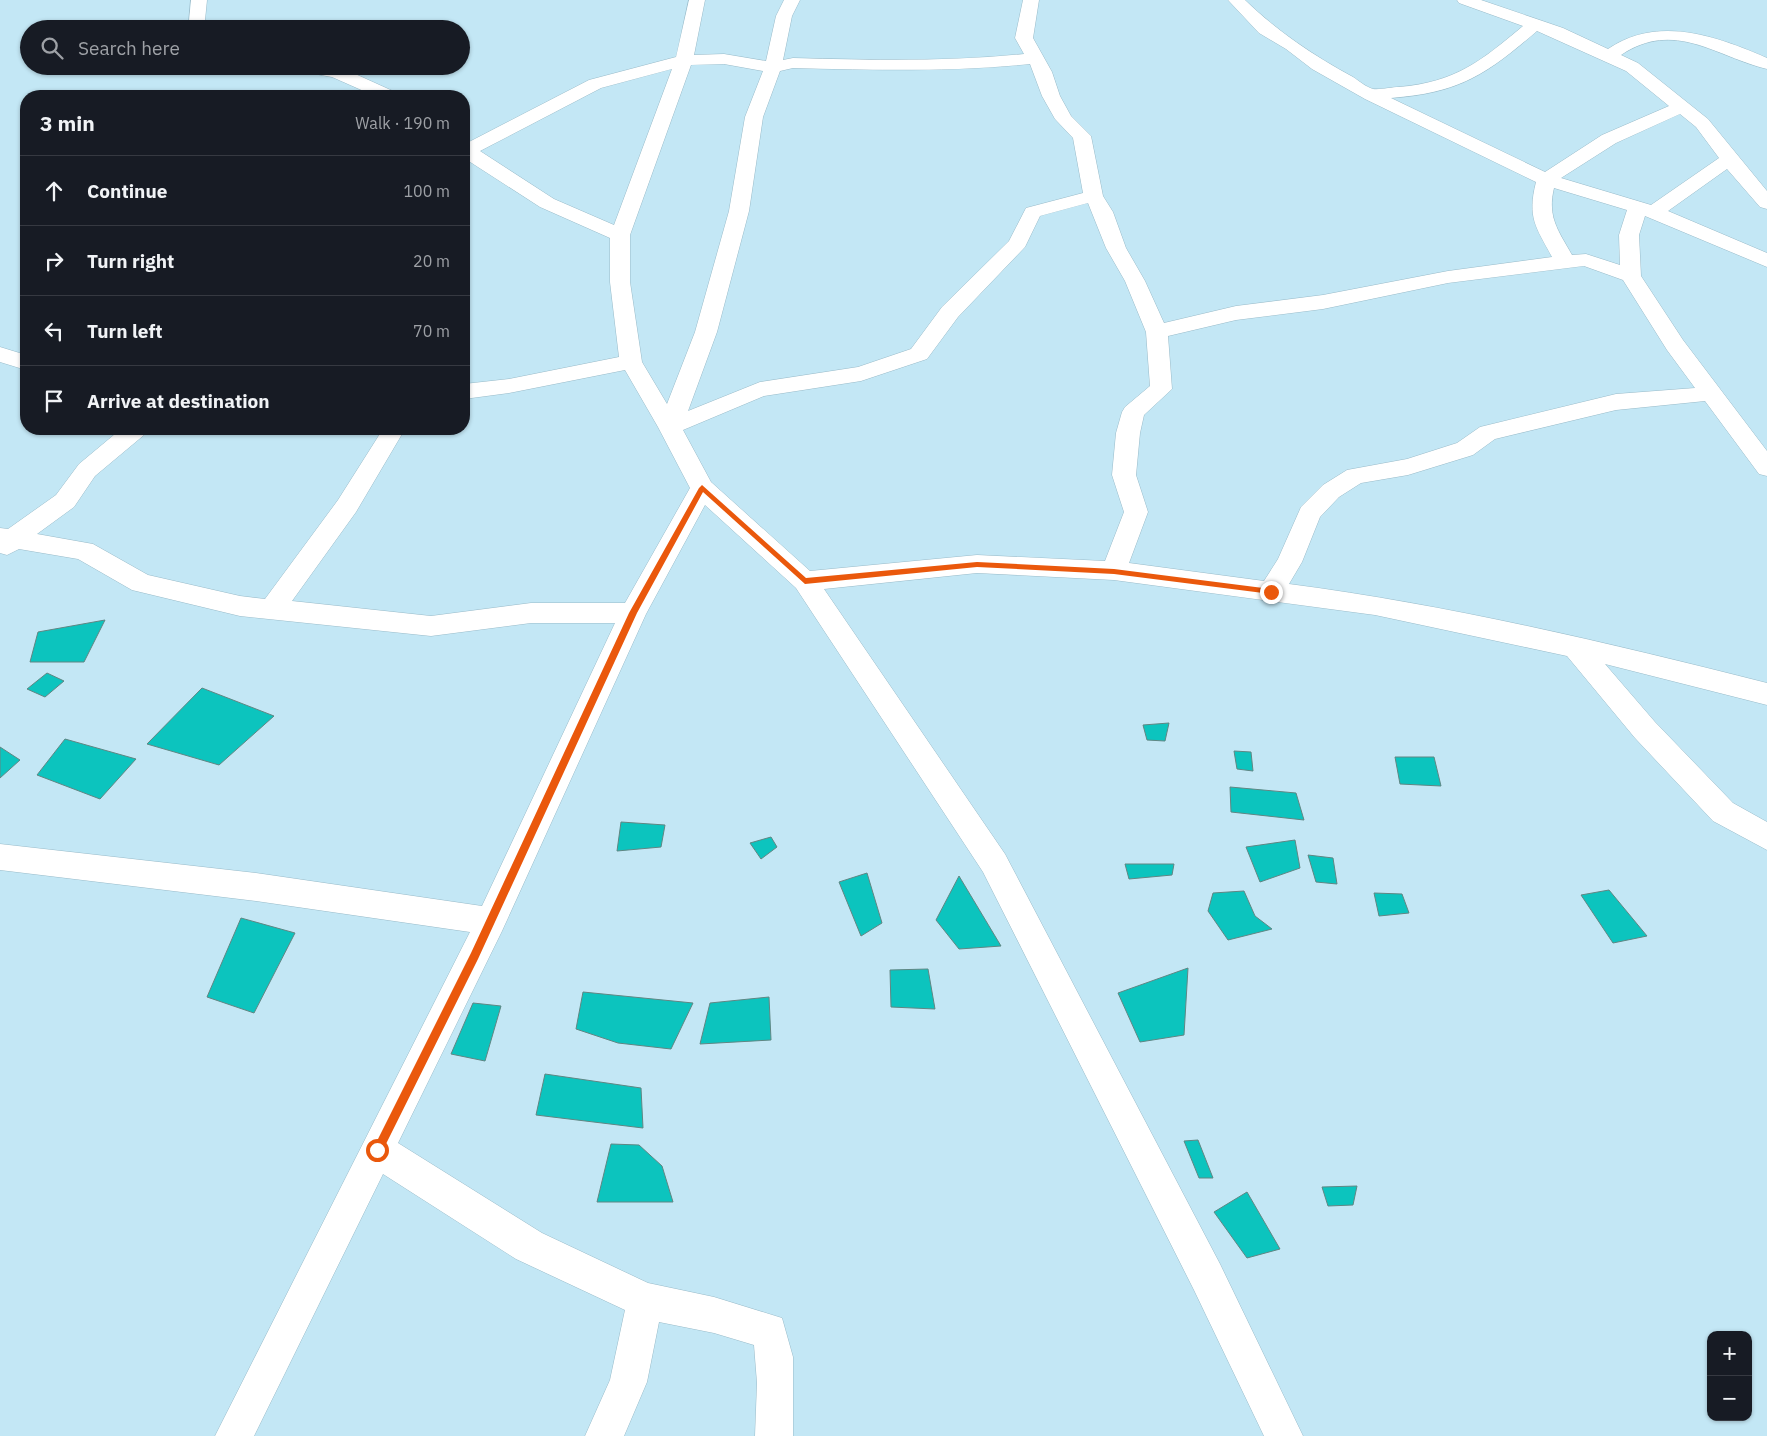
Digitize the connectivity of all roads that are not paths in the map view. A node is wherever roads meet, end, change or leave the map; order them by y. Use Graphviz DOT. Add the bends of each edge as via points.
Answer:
graph roads {
  1 [pos="199,0"];
  2 [pos="698,0"];
  3 [pos="792,0"];
  4 [pos="1031,0"];
  5 [pos="1236,0"];
  6 [pos="1465,0"];
  7 [pos="197,20"];
  8 [pos="1536,24"];
  9 [pos="1609,56"];
  10 [pos="1034,58"];
  11 [pos="684,60"];
  12 [pos="1767,64"];
  13 [pos="773,68"];
  14 [pos="343,75"];
  15 [pos="376,90"];
  16 [pos="1371,95"];
  17 [pos="1682,107"];
  18 [pos="470,147"];
  19 [pos="470,153"];
  20 [pos="1729,159"];
  21 [pos="1546,180"];
  22 [pos="1092,196"];
  23 [pos="1767,203"];
  24 [pos="1646,209"];
  25 [pos="620,235"];
  26 [pos="1767,261"];
  27 [pos="1565,262"];
  28 [pos="1631,276"];
  29 [pos="1157,332"];
  30 [pos="0,354"];
  31 [pos="20,361"];
  32 [pos="630,362"];
  33 [pos="470,391"];
  34 [pos="1709,393"];
  35 [pos="670,427"];
  36 [pos="129,435"];
  37 [pos="390,435"];
  38 [pos="1767,468"];
  39 [pos="702,488"];
  40 [pos="5,543"];
  41 [pos="1114,571"];
  42 [pos="805,581"];
  43 [pos="1271,592"];
  44 [pos="272,609"];
  45 [pos="633,613"];
  46 [pos="1576,648"];
  47 [pos="1767,694"];
  48 [pos="1767,837"];
  49 [pos="0,857"];
  50 [pos="491,921"];
  51 [pos="377,1150"];
  52 [pos="645,1301"];
  53 [pos="234,1436"];
  54 [pos="604,1436"];
  55 [pos="774,1436"];
  56 [pos="1284,1436"];
  1 -- 7 [label="street"];
  2 -- 11 [label="street"];
  3 -- 13 [label="street" via="784,16"];
  4 -- 10 [label="street" via="1024,38"];
  5 -- 16 [label="street" via="1266,29 1318,65"];
  6 -- 8 [label="street"];
  8 -- 9 [label="street"];
  8 -- 16 [label="street" via="1484,65 1454,81 1420,90"];
  9 -- 12 [label="street" via="1631,42 1678,35 1709,41"];
  9 -- 17 [label="street" via="1632,67"];
  10 -- 13 [label="street" via="971,65 793,63"];
  10 -- 22 [label="street" via="1064,119 1082,136"];
  11 -- 13 [label="street" via="724,59"];
  11 -- 18 [label="street" via="595,84"];
  11 -- 25 [label="street"];
  13 -- 35 [label="street" via="754,117 739,211 706,332"];
  14 -- 15 [label="street"];
  16 -- 21 [label="street"];
  17 -- 20 [label="street" via="1702,123"];
  17 -- 21 [label="street" via="1608,139"];
  19 -- 25 [label="street" via="547,203"];
  20 -- 23 [label="street"];
  20 -- 24 [label="street"];
  21 -- 24 [label="street"];
  21 -- 27 [label="street" via="1540,204"];
  22 -- 29 [label="street" via="1103,212 1116,248 1135,281"];
  22 -- 35 [label="street" via="1033,212 1018,243 950,312 919,354 862,374 760,388"];
  24 -- 26 [label="street"];
  24 -- 28 [label="street" via="1629,235"];
  25 -- 32 [label="street" via="620,282"];
  27 -- 28 [label="street" via="1586,260"];
  27 -- 29 [label="street" via="1448,277 1323,302 1236,313"];
  28 -- 34 [label="street"];
  29 -- 41 [label="street" via="1161,390 1133,412 1124,475 1136,512"];
  30 -- 31 [label="street"];
  32 -- 33 [label="street"];
  32 -- 35 [label="street"];
  34 -- 38 [label="street"];
  34 -- 43 [label="street" via="1597,406 1488,434 1465,449 1408,467 1355,476 1331,491 1310,512 1289,562"];
  35 -- 39 [label="street"];
  36 -- 40 [label="street" via="87,470 65,501"];
  37 -- 44 [label="street" via="347,506"];
  39 -- 42 [label="street"];
  39 -- 45 [label="street"];
  40 -- 44 [label="street" via="84,551 141,582 240,606"];
  41 -- 42 [label="street" via="977,564"];
  41 -- 43 [label="street"];
  42 -- 56 [label="street" via="994,864 1207,1276"];
  43 -- 46 [label="street" via="1375,605"];
  44 -- 45 [label="street" via="431,626 531,613"];
  45 -- 50 [label="street"];
  46 -- 47 [label="street"];
  46 -- 48 [label="street" via="1645,730 1723,812"];
  49 -- 50 [label="street" via="256,887"];
  50 -- 51 [label="street"];
  51 -- 52 [label="street" via="528,1246"];
  51 -- 53 [label="street"];
  52 -- 54 [label="street" via="628,1382"];
  52 -- 55 [label="street" via="714,1315 769,1331 775,1349"];
}
